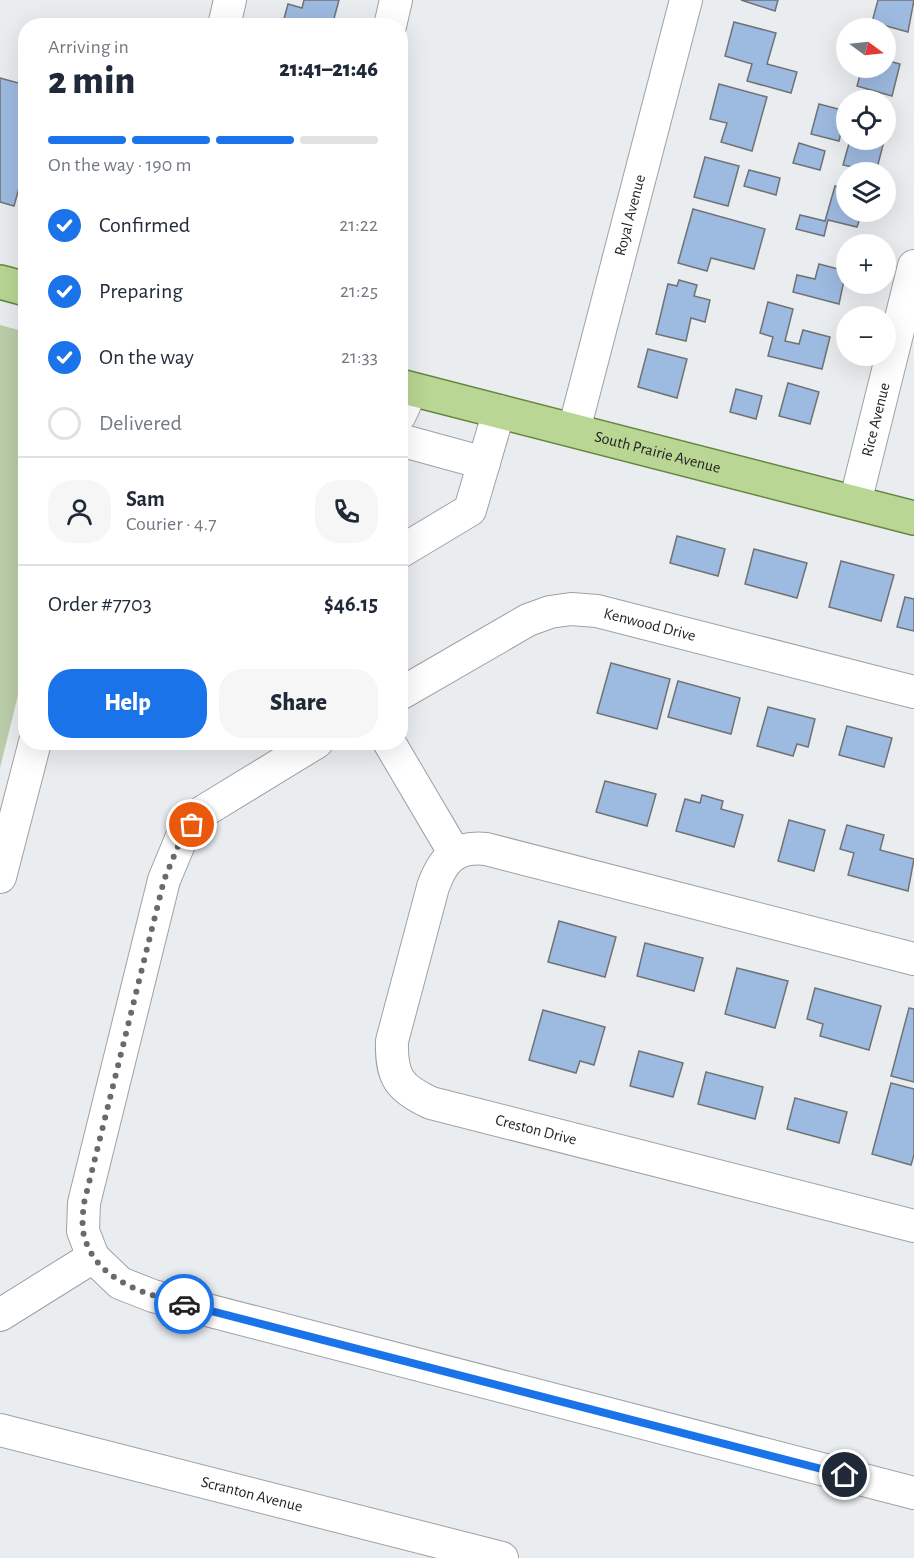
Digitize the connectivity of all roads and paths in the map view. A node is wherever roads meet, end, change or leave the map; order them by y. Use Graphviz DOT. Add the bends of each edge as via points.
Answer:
graph roads {
  1 [pos="230,0"];
  2 [pos="396,0"];
  3 [pos="686,0"];
  4 [pos="226,18"];
  5 [pos="392,18"];
  6 [pos="914,266"];
  7 [pos="0,282"];
  8 [pos="18,287"];
  9 [pos="907,321"];
  10 [pos="408,397"];
  11 [pos="500,411"];
  12 [pos="574,430"];
  13 [pos="408,442"];
  14 [pos="484,463"];
  15 [pos="855,503"];
  16 [pos="914,518"];
  17 [pos="408,547"];
  18 [pos="408,689"];
  19 [pos="914,692"];
  20 [pos="33,750"];
  21 [pos="304,750"];
  22 [pos="394,750"];
  23 [pos="455,854"];
  24 [pos="0,877"];
  25 [pos="914,959"];
  26 [pos="914,1226"];
  27 [pos="93,1257"];
  28 [pos="0,1315"];
  29 [pos="0,1430"];
  30 [pos="914,1493"];
  31 [pos="502,1558"];
  1 -- 4 [label="street"];
  2 -- 5 [label="street"];
  3 -- 12 [label="street, Royal Avenue"];
  6 -- 9 [label="street, Rice Avenue"];
  7 -- 8 [label="main road"];
  9 -- 15 [label="street, Rice Avenue"];
  10 -- 11 [label="main road, South Prairie Avenue"];
  11 -- 12 [label="main road, South Prairie Avenue"];
  11 -- 14 [label="street"];
  12 -- 15 [label="main road, South Prairie Avenue"];
  13 -- 14 [label="street"];
  14 -- 17 [label="street" via="470,510"];
  15 -- 16 [label="main road, South Prairie Avenue"];
  18 -- 19 [label="street, Kenwood Drive" via="528,620 572,609 622,616"];
  20 -- 24 [label="street"];
  21 -- 27 [label="street" via="204,812 181,839 164,880 84,1203 83,1231"];
  22 -- 23 [label="street"];
  23 -- 25 [label="street" via="468,848 486,849"];
  23 -- 26 [label="street, Creston Drive" via="440,866 432,887 392,1041 391,1063 398,1082 413,1095 430,1103"];
  27 -- 28 [label="street"];
  27 -- 30 [label="street" via="120,1283 153,1296"];
  29 -- 31 [label="street, Scranton Avenue"];
}
